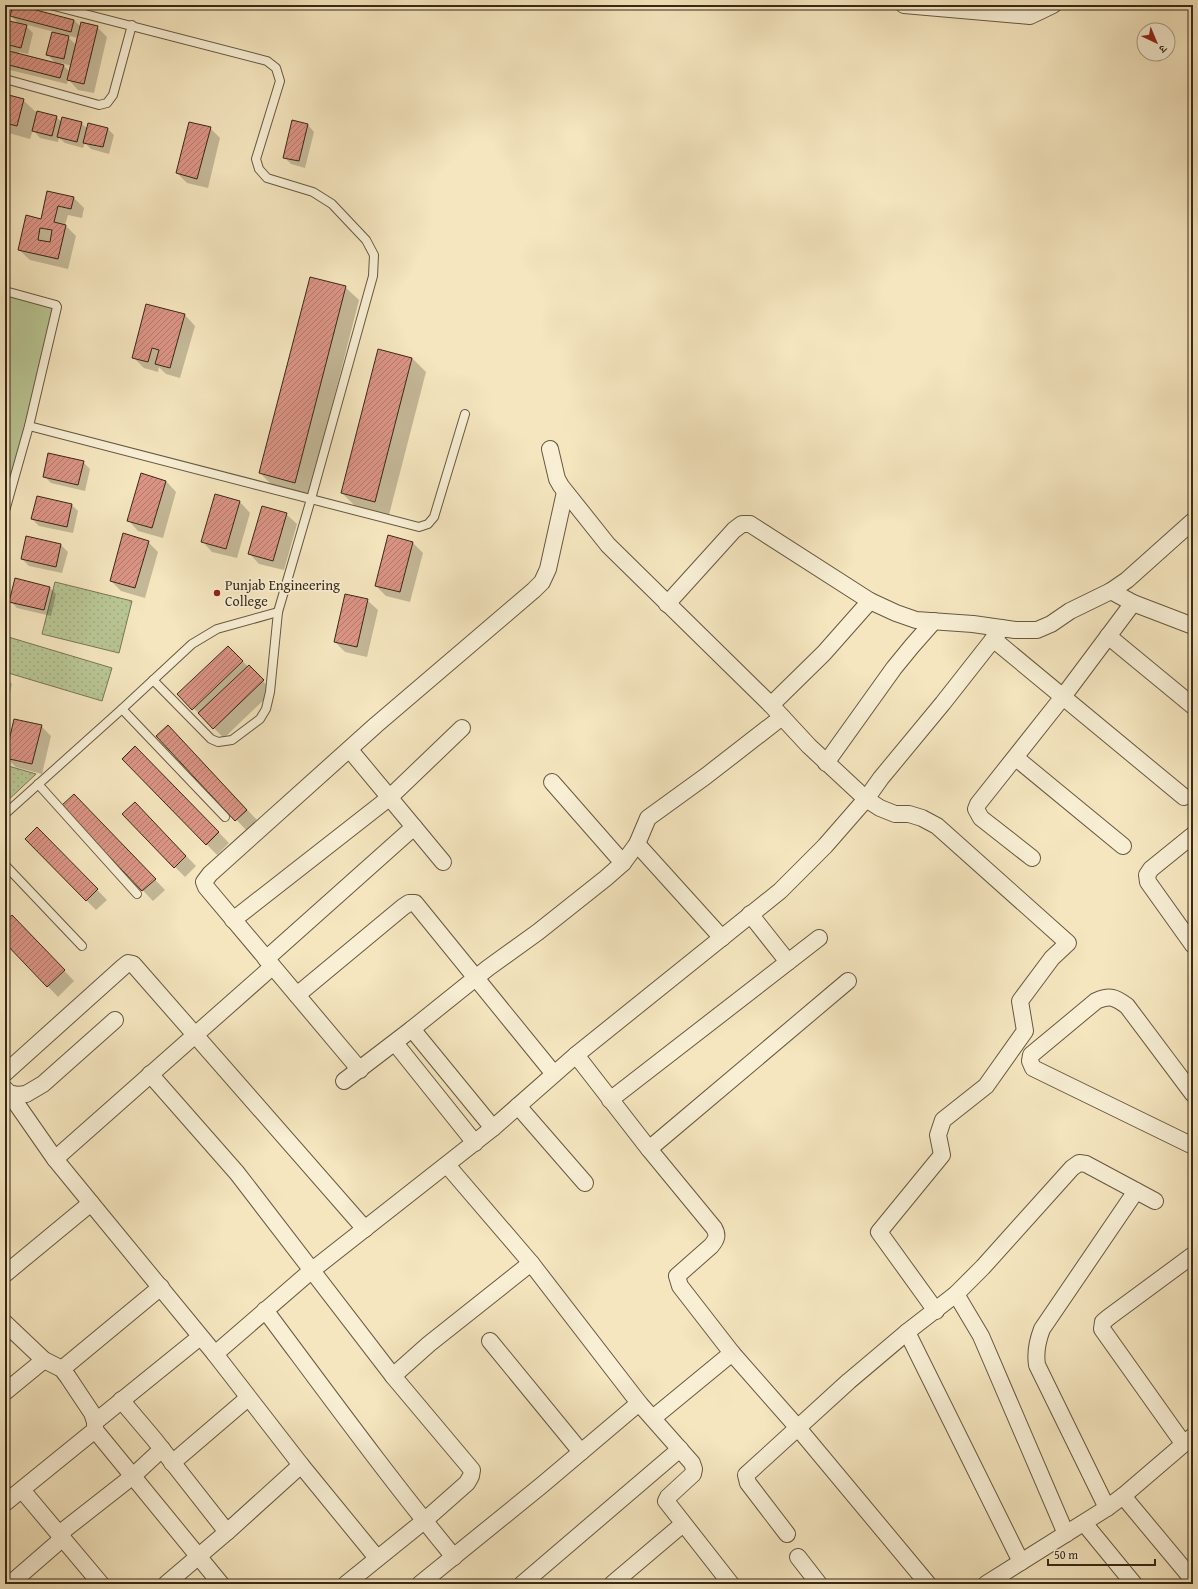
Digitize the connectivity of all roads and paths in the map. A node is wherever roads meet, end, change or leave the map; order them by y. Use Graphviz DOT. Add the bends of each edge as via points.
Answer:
graph roads {
  1 [pos="50,5"];
  2 [pos="904,5"];
  3 [pos="1054,5"];
  4 [pos="132,25"];
  5 [pos="5,79"];
  6 [pos="5,291"];
  7 [pos="465,414"];
  8 [pos="29,426"];
  9 [pos="550,449"];
  10 [pos="565,492"];
  11 [pos="311,499"];
  12 [pos="5,511"];
  13 [pos="1193,521"];
  14 [pos="1111,591"];
  15 [pos="870,601"];
  16 [pos="1133,603"];
  17 [pos="667,604"];
  18 [pos="278,612"];
  19 [pos="934,621"];
  20 [pos="1193,626"];
  21 [pos="997,634"];
  22 [pos="1108,636"];
  23 [pos="153,680"];
  24 [pos="1062,698"];
  25 [pos="771,705"];
  26 [pos="1193,706"];
  27 [pos="122,709"];
  28 [pos="782,717"];
  29 [pos="462,728"];
  30 [pos="350,750"];
  31 [pos="1016,758"];
  32 [pos="826,763"];
  33 [pos="552,782"];
  34 [pos="38,784"];
  35 [pos="1184,797"];
  36 [pos="389,798"];
  37 [pos="866,799"];
  38 [pos="5,814"];
  39 [pos="225,817"];
  40 [pos="414,827"];
  41 [pos="1193,835"];
  42 [pos="637,844"];
  43 [pos="1123,846"];
  44 [pos="1032,858"];
  45 [pos="443,862"];
  46 [pos="623,863"];
  47 [pos="5,865"];
  48 [pos="137,894"];
  49 [pos="750,914"];
  50 [pos="233,920"];
  51 [pos="722,938"];
  52 [pos="819,938"];
  53 [pos="1193,945"];
  54 [pos="82,946"];
  55 [pos="788,962"];
  56 [pos="269,963"];
  57 [pos="475,978"];
  58 [pos="848,982"];
  59 [pos="297,996"];
  60 [pos="115,1020"];
  61 [pos="412,1029"];
  62 [pos="194,1036"];
  63 [pos="395,1042"];
  64 [pos="576,1055"];
  65 [pos="360,1070"];
  66 [pos="5,1073"];
  67 [pos="150,1074"];
  68 [pos="554,1074"];
  69 [pos="344,1081"];
  70 [pos="7,1091"];
  71 [pos="1193,1094"];
  72 [pos="610,1100"];
  73 [pos="518,1106"];
  74 [pos="493,1128"];
  75 [pos="475,1143"];
  76 [pos="1193,1146"];
  77 [pos="649,1149"];
  78 [pos="55,1159"];
  79 [pos="447,1165"];
  80 [pos="584,1183"];
  81 [pos="1136,1191"];
  82 [pos="1156,1201"];
  83 [pos="91,1203"];
  84 [pos="365,1229"];
  85 [pos="1193,1255"];
  86 [pos="531,1263"];
  87 [pos="311,1271"];
  88 [pos="5,1274"];
  89 [pos="161,1287"];
  90 [pos="956,1294"];
  91 [pos="265,1310"];
  92 [pos="936,1310"];
  93 [pos="8,1332"];
  94 [pos="907,1332"];
  95 [pos="200,1337"];
  96 [pos="490,1341"];
  97 [pos="732,1353"];
  98 [pos="215,1354"];
  99 [pos="44,1360"];
  100 [pos="62,1369"];
  101 [pos="393,1376"];
  102 [pos="5,1392"];
  103 [pos="248,1398"];
  104 [pos="122,1400"];
  105 [pos="639,1403"];
  106 [pos="652,1418"];
  107 [pos="95,1426"];
  108 [pos="798,1428"];
  109 [pos="1188,1439"];
  110 [pos="162,1449"];
  111 [pos="680,1449"];
  112 [pos="581,1452"];
  113 [pos="172,1463"];
  114 [pos="301,1465"];
  115 [pos="133,1476"];
  116 [pos="22,1490"];
  117 [pos="1123,1496"];
  118 [pos="5,1503"];
  119 [pos="1107,1508"];
  120 [pos="424,1521"];
  121 [pos="1084,1523"];
  122 [pos="683,1524"];
  123 [pos="227,1532"];
  124 [pos="787,1534"];
  125 [pos="1066,1534"];
  126 [pos="61,1536"];
  127 [pos="198,1556"];
  128 [pos="454,1556"];
  129 [pos="798,1557"];
  130 [pos="377,1558"];
  131 [pos="1020,1562"];
  132 [pos="1193,1580"];
  133 [pos="992,1582"];
  134 [pos="10,1584"];
  135 [pos="101,1584"];
  136 [pos="166,1584"];
  137 [pos="221,1584"];
  138 [pos="346,1584"];
  139 [pos="420,1584"];
  140 [pos="522,1584"];
  141 [pos="612,1584"];
  142 [pos="731,1584"];
  143 [pos="819,1584"];
  144 [pos="928,1584"];
  145 [pos="1134,1584"];
  1 -- 4 [label="lane"];
  2 -- 3 [label="street" via="1030,16"];
  4 -- 5 [label="lane" via="113,95 107,102 99,105"];
  4 -- 11 [label="lane" via="267,61 276,68 280,81 256,159 259,169 267,178 313,192 332,204 366,240 374,255 373,276"];
  6 -- 8 [label="lane" via="58,307"];
  7 -- 11 [label="lane" via="434,517 428,524 419,527"];
  8 -- 11 [label="lane"];
  8 -- 12 [label="lane"];
  9 -- 10 [label="street" via="557,479"];
  10 -- 17 [label="street" via="608,545"];
  10 -- 30 [label="street" via="548,569 542,582"];
  11 -- 18 [label="lane"];
  13 -- 14 [label="street" via="1127,580"];
  14 -- 16 [label="street"];
  14 -- 21 [label="street" via="1037,630 1015,630"];
  15 -- 17 [label="street" via="750,524 742,524"];
  15 -- 19 [label="street" via="916,620"];
  15 -- 25 [label="street" via="824,653"];
  16 -- 20 [label="street"];
  16 -- 22 [label="street"];
  17 -- 25 [label="street"];
  18 -- 23 [label="lane" via="230,624 205,635"];
  18 -- 23 [label="lane" via="266,709 260,719 232,740 218,742 211,739"];
  19 -- 21 [label="street"];
  19 -- 32 [label="street" via="894,668"];
  21 -- 24 [label="street"];
  21 -- 37 [label="street" via="880,778"];
  22 -- 24 [label="street"];
  22 -- 26 [label="street"];
  23 -- 27 [label="lane"];
  24 -- 31 [label="street"];
  24 -- 35 [label="street"];
  25 -- 28 [label="street"];
  27 -- 34 [label="lane"];
  27 -- 39 [label="lane"];
  28 -- 32 [label="street"];
  28 -- 42 [label="street" via="648,818"];
  29 -- 36 [label="street"];
  30 -- 36 [label="street"];
  30 -- 50 [label="street" via="204,882"];
  31 -- 43 [label="street"];
  31 -- 44 [label="street" via="976,809 981,818"];
  32 -- 37 [label="street"];
  33 -- 46 [label="street"];
  34 -- 38 [label="lane"];
  34 -- 48 [label="lane"];
  36 -- 40 [label="street"];
  36 -- 50 [label="street"];
  37 -- 49 [label="street" via="795,878"];
  37 -- 92 [label="street" via="895,814 909,814 937,826 1068,944 1052,958 1020,1001 1025,1031 986,1086 943,1120 938,1135 942,1155 879,1232"];
  40 -- 45 [label="street"];
  40 -- 56 [label="street"];
  41 -- 53 [label="street" via="1147,875 1148,882"];
  42 -- 46 [label="street"];
  42 -- 51 [label="street"];
  46 -- 57 [label="street" via="556,918"];
  47 -- 54 [label="lane"];
  49 -- 51 [label="street"];
  49 -- 55 [label="street"];
  50 -- 56 [label="street"];
  51 -- 64 [label="street"];
  52 -- 55 [label="street"];
  55 -- 72 [label="street"];
  56 -- 59 [label="street"];
  56 -- 62 [label="street"];
  57 -- 59 [label="street" via="420,907 415,903 409,903"];
  57 -- 61 [label="street"];
  57 -- 68 [label="street"];
  58 -- 77 [label="street"];
  59 -- 65 [label="street"];
  60 -- 70 [label="street" via="43,1084 26,1094 17,1095"];
  61 -- 63 [label="street"];
  61 -- 74 [label="street"];
  62 -- 66 [label="street" via="136,967 128,963"];
  62 -- 67 [label="street"];
  62 -- 84 [label="street"];
  63 -- 65 [label="street"];
  63 -- 75 [label="street"];
  64 -- 68 [label="street"];
  64 -- 72 [label="street"];
  65 -- 69 [label="street"];
  67 -- 78 [label="street"];
  67 -- 87 [label="street" via="237,1173"];
  68 -- 73 [label="street"];
  70 -- 78 [label="street"];
  71 -- 76 [label="street" via="1127,1006 1118,999 1107,996 1096,1002 1031,1055 1030,1061 1034,1068"];
  72 -- 77 [label="street"];
  73 -- 74 [label="street"];
  73 -- 80 [label="street"];
  74 -- 75 [label="street"];
  75 -- 79 [label="street"];
  77 -- 97 [label="street" via="717,1233 716,1240 711,1246 678,1276 678,1282"];
  78 -- 83 [label="street"];
  79 -- 84 [label="street"];
  79 -- 86 [label="street"];
  81 -- 82 [label="street"];
  81 -- 90 [label="street" via="1086,1164 1078,1163"];
  81 -- 119 [label="street" via="1042,1329 1037,1343 1037,1365"];
  83 -- 88 [label="street"];
  83 -- 89 [label="street"];
  84 -- 87 [label="street"];
  85 -- 109 [label="street" via="1109,1317 1103,1322 1102,1329"];
  86 -- 101 [label="street"];
  86 -- 105 [label="street"];
  87 -- 91 [label="street"];
  87 -- 101 [label="street"];
  89 -- 95 [label="street"];
  89 -- 100 [label="street"];
  90 -- 92 [label="street"];
  90 -- 125 [label="street" via="981,1336"];
  91 -- 98 [label="street"];
  91 -- 120 [label="street"];
  92 -- 94 [label="street"];
  93 -- 99 [label="street"];
  94 -- 108 [label="street"];
  94 -- 131 [label="street"];
  95 -- 98 [label="street"];
  95 -- 104 [label="street"];
  96 -- 112 [label="street"];
  97 -- 106 [label="street"];
  97 -- 108 [label="street"];
  98 -- 103 [label="street"];
  99 -- 100 [label="street"];
  99 -- 102 [label="street"];
  100 -- 107 [label="street" via="92,1413"];
  101 -- 120 [label="street" via="472,1470 467,1483"];
  103 -- 113 [label="street"];
  103 -- 114 [label="street"];
  104 -- 107 [label="street"];
  104 -- 110 [label="street"];
  105 -- 106 [label="street"];
  105 -- 112 [label="street"];
  106 -- 111 [label="street"];
  107 -- 115 [label="street"];
  107 -- 116 [label="street"];
  108 -- 124 [label="street" via="746,1475 748,1483"];
  108 -- 144 [label="street"];
  109 -- 117 [label="street"];
  110 -- 113 [label="street"];
  110 -- 115 [label="street"];
  111 -- 122 [label="street" via="694,1469 666,1501"];
  111 -- 140 [label="street"];
  112 -- 128 [label="street"];
  113 -- 123 [label="street"];
  114 -- 123 [label="street"];
  114 -- 130 [label="street"];
  115 -- 126 [label="street"];
  115 -- 127 [label="street"];
  116 -- 118 [label="street"];
  116 -- 126 [label="street"];
  117 -- 119 [label="street"];
  117 -- 132 [label="street"];
  119 -- 121 [label="street"];
  120 -- 128 [label="street"];
  120 -- 130 [label="street"];
  121 -- 125 [label="street"];
  121 -- 145 [label="street"];
  122 -- 141 [label="street"];
  122 -- 142 [label="street"];
  123 -- 127 [label="street"];
  125 -- 131 [label="street"];
  126 -- 134 [label="street"];
  126 -- 135 [label="street"];
  127 -- 136 [label="street"];
  127 -- 137 [label="street"];
  128 -- 139 [label="street"];
  129 -- 143 [label="street"];
  130 -- 138 [label="street"];
  131 -- 133 [label="street"];
}
